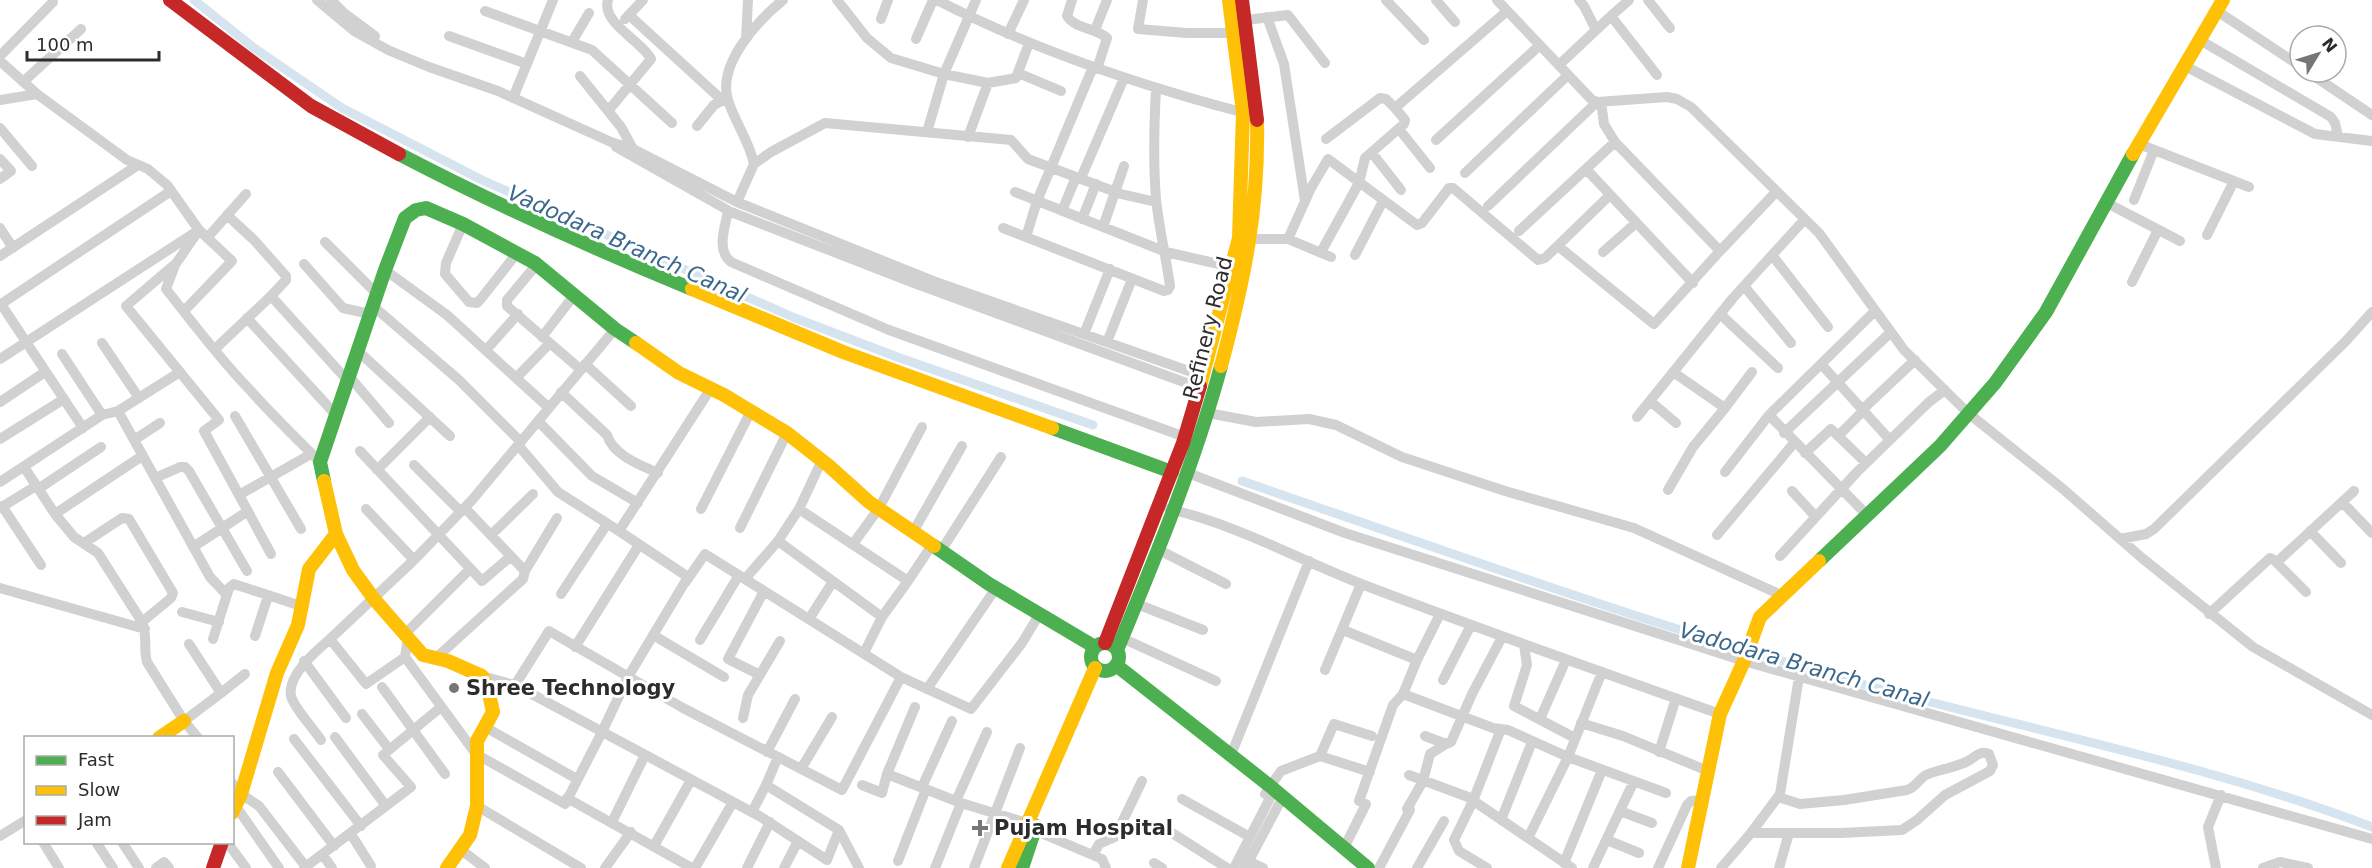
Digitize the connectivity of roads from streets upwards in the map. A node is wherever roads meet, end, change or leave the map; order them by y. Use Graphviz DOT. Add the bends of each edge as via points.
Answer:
graph roads {
  1 [pos="170,0"];
  2 [pos="318,0"];
  3 [pos="331,0"];
  4 [pos="553,0"];
  5 [pos="608,0"];
  6 [pos="643,0"];
  7 [pos="748,0"];
  8 [pos="783,0"];
  9 [pos="837,0"];
  10 [pos="888,0"];
  11 [pos="935,0"];
  12 [pos="976,0"];
  13 [pos="1024,0"];
  14 [pos="1072,0"];
  15 [pos="1107,0"];
  16 [pos="1143,0"];
  17 [pos="1229,0"];
  18 [pos="1242,0"];
  19 [pos="1386,0"];
  20 [pos="1436,0"];
  21 [pos="1497,0"];
  22 [pos="1579,0"];
  23 [pos="1629,0"];
  24 [pos="1648,0"];
  25 [pos="52,2"];
  26 [pos="2220,5"];
  27 [pos="1507,11"];
  28 [pos="484,12"];
  29 [pos="589,14"];
  30 [pos="629,15"];
  31 [pos="968,16"];
  32 [pos="1611,16"];
  33 [pos="1267,17"];
  34 [pos="881,19"];
  35 [pos="1245,20"];
  36 [pos="1455,22"];
  37 [pos="618,26"];
  38 [pos="1670,28"];
  39 [pos="81,29"];
  40 [pos="1095,30"];
  41 [pos="1596,30"];
  42 [pos="540,32"];
  43 [pos="1233,33"];
  44 [pos="1008,34"];
  45 [pos="449,36"];
  46 [pos="746,39"];
  47 [pos="916,39"];
  48 [pos="1425,40"];
  49 [pos="2200,40"];
  50 [pos="572,42"];
  51 [pos="1029,44"];
  52 [pos="1540,45"];
  53 [pos="382,46"];
  54 [pos="0,56"];
  55 [pos="2288,57"];
  56 [pos="0,62"];
  57 [pos="1325,63"];
  58 [pos="527,64"];
  59 [pos="1559,65"];
  60 [pos="2185,66"];
  61 [pos="1095,68"];
  62 [pos="1018,73"];
  63 [pos="944,74"];
  64 [pos="1568,75"];
  65 [pos="1657,75"];
  66 [pos="580,76"];
  67 [pos="1124,78"];
  68 [pos="23,82"];
  69 [pos="988,83"];
  70 [pos="2326,84"];
  71 [pos="631,85"];
  72 [pos="1156,89"];
  73 [pos="1060,91"];
  74 [pos="37,94"];
  75 [pos="513,98"];
  76 [pos="724,99"];
  77 [pos="0,100"];
  78 [pos="1599,102"];
  79 [pos="1395,108"];
  80 [pos="608,111"];
  81 [pos="1250,114"];
  82 [pos="2372,115"];
  83 [pos="672,123"];
  84 [pos="697,126"];
  85 [pos="0,128"];
  86 [pos="1399,129"];
  87 [pos="927,132"];
  88 [pos="2338,136"];
  89 [pos="968,137"];
  90 [pos="1326,139"];
  91 [pos="1436,140"];
  92 [pos="2372,141"];
  93 [pos="611,142"];
  94 [pos="1615,142"];
  95 [pos="2139,144"];
  96 [pos="633,149"];
  97 [pos="2154,150"];
  98 [pos="1372,153"];
  99 [pos="0,159"];
  100 [pos="754,164"];
  101 [pos="138,165"];
  102 [pos="32,166"];
  103 [pos="1124,166"];
  104 [pos="1053,168"];
  105 [pos="1430,168"];
  106 [pos="1586,169"];
  107 [pos="1465,173"];
  108 [pos="1078,178"];
  109 [pos="0,179"];
  110 [pos="2234,181"];
  111 [pos="1359,183"];
  112 [pos="1096,184"];
  113 [pos="2249,187"];
  114 [pos="1401,190"];
  115 [pos="171,191"];
  116 [pos="1114,191"];
  117 [pos="1015,192"];
  118 [pos="1776,192"];
  119 [pos="246,194"];
  120 [pos="1611,195"];
  121 [pos="2134,200"];
  122 [pos="1037,201"];
  123 [pos="1305,201"];
  124 [pos="1383,201"];
  125 [pos="737,202"];
  126 [pos="1156,202"];
  127 [pos="2105,202"];
  128 [pos="1488,206"];
  129 [pos="728,211"];
  130 [pos="1062,211"];
  131 [pos="227,215"];
  132 [pos="1082,219"];
  133 [pos="1804,220"];
  134 [pos="1636,223"];
  135 [pos="463,224"];
  136 [pos="1103,227"];
  137 [pos="0,228"];
  138 [pos="1003,228"];
  139 [pos="2158,230"];
  140 [pos="1519,231"];
  141 [pos="203,234"];
  142 [pos="2207,235"];
  143 [pos="1026,237"];
  144 [pos="1251,239"];
  145 [pos="1288,239"];
  146 [pos="2180,241"];
  147 [pos="325,242"];
  148 [pos="1558,246"];
  149 [pos="13,248"];
  150 [pos="1720,250"];
  151 [pos="1166,252"];
  152 [pos="1603,252"];
  153 [pos="517,253"];
  154 [pos="1355,255"];
  155 [pos="1772,255"];
  156 [pos="0,256"];
  157 [pos="1238,259"];
  158 [pos="304,264"];
  159 [pos="537,264"];
  160 [pos="175,265"];
  161 [pos="1110,269"];
  162 [pos="385,270"];
  163 [pos="1132,279"];
  164 [pos="2132,282"];
  165 [pos="1693,283"];
  166 [pos="1744,286"];
  167 [pos="575,294"];
  168 [pos="271,296"];
  169 [pos="373,305"];
  170 [pos="184,311"];
  171 [pos="1875,311"];
  172 [pos="2372,312"];
  173 [pos="1720,314"];
  174 [pos="518,315"];
  175 [pos="248,318"];
  176 [pos="1828,327"];
  177 [pos="615,328"];
  178 [pos="1891,332"];
  179 [pos="1084,334"];
  180 [pos="545,340"];
  181 [pos="25,342"];
  182 [pos="1107,342"];
  183 [pos="102,343"];
  184 [pos="1791,343"];
  185 [pos="215,349"];
  186 [pos="358,351"];
  187 [pos="486,351"];
  188 [pos="62,354"];
  189 [pos="0,359"];
  190 [pos="1915,360"];
  191 [pos="1822,365"];
  192 [pos="583,367"];
  193 [pos="1778,368"];
  194 [pos="45,372"];
  195 [pos="180,372"];
  196 [pos="1673,372"];
  197 [pos="1752,372"];
  198 [pos="349,378"];
  199 [pos="516,378"];
  200 [pos="1202,382"];
  201 [pos="1838,383"];
  202 [pos="711,388"];
  203 [pos="1945,390"];
  204 [pos="561,392"];
  205 [pos="140,398"];
  206 [pos="64,399"];
  207 [pos="1650,401"];
  208 [pos="0,402"];
  209 [pos="631,406"];
  210 [pos="549,408"];
  211 [pos="1725,408"];
  212 [pos="1863,410"];
  213 [pos="118,411"];
  214 [pos="751,411"];
  215 [pos="1968,414"];
  216 [pos="102,415"];
  217 [pos="336,415"];
  218 [pos="1769,415"];
  219 [pos="235,416"];
  220 [pos="429,417"];
  221 [pos="1192,417"];
  222 [pos="1207,417"];
  223 [pos="1637,417"];
  224 [pos="538,421"];
  225 [pos="160,423"];
  226 [pos="389,423"];
  227 [pos="1676,423"];
  228 [pos="922,427"];
  229 [pos="83,428"];
  230 [pos="787,433"];
  231 [pos="1784,434"];
  232 [pos="1839,435"];
  233 [pos="450,436"];
  234 [pos="1185,437"];
  235 [pos="0,439"];
  236 [pos="134,440"];
  237 [pos="1890,440"];
  238 [pos="520,443"];
  239 [pos="1794,443"];
  240 [pos="962,446"];
  241 [pos="101,447"];
  242 [pos="360,451"];
  243 [pos="1805,453"];
  244 [pos="142,456"];
  245 [pos="1001,457"];
  246 [pos="316,458"];
  247 [pos="822,460"];
  248 [pos="1866,463"];
  249 [pos="414,465"];
  250 [pos="24,467"];
  251 [pos="377,470"];
  252 [pos="1172,472"];
  253 [pos="1725,472"];
  254 [pos="658,473"];
  255 [pos="1188,473"];
  256 [pos="270,477"];
  257 [pos="155,478"];
  258 [pos="0,482"];
  259 [pos="37,487"];
  260 [pos="1841,488"];
  261 [pos="1668,490"];
  262 [pos="1792,491"];
  263 [pos="2354,491"];
  264 [pos="532,494"];
  265 [pos="239,495"];
  266 [pos="2342,502"];
  267 [pos="638,503"];
  268 [pos="1,507"];
  269 [pos="1159,507"];
  270 [pos="879,508"];
  271 [pos="366,509"];
  272 [pos="701,509"];
  273 [pos="799,509"];
  274 [pos="463,510"];
  275 [pos="1175,510"];
  276 [pos="248,511"];
  277 [pos="55,514"];
  278 [pos="1867,515"];
  279 [pos="1815,516"];
  280 [pos="558,518"];
  281 [pos="607,524"];
  282 [pos="740,528"];
  283 [pos="222,529"];
  284 [pos="301,529"];
  285 [pos="619,531"];
  286 [pos="2310,531"];
  287 [pos="913,532"];
  288 [pos="2372,533"];
  289 [pos="336,534"];
  290 [pos="491,535"];
  291 [pos="1717,535"];
  292 [pos="438,536"];
  293 [pos="2120,539"];
  294 [pos="778,541"];
  295 [pos="84,543"];
  296 [pos="639,544"];
  297 [pos="852,544"];
  298 [pos="193,547"];
  299 [pos="937,548"];
  300 [pos="1159,550"];
  301 [pos="271,554"];
  302 [pos="511,556"];
  303 [pos="1780,556"];
  304 [pos="414,560"];
  305 [pos="1309,561"];
  306 [pos="2277,562"];
  307 [pos="2341,563"];
  308 [pos="41,565"];
  309 [pos="470,569"];
  310 [pos="247,571"];
  311 [pos="525,571"];
  312 [pos="742,577"];
  313 [pos="908,581"];
  314 [pos="685,583"];
  315 [pos="832,583"];
  316 [pos="1226,584"];
  317 [pos="1361,584"];
  318 [pos="0,588"];
  319 [pos="996,588"];
  320 [pos="764,591"];
  321 [pos="2306,592"];
  322 [pos="561,594"];
  323 [pos="227,595"];
  324 [pos="1781,595"];
  325 [pos="268,596"];
  326 [pos="374,599"];
  327 [pos="1137,604"];
  328 [pos="301,606"];
  329 [pos="182,612"];
  330 [pos="1040,614"];
  331 [pos="1440,614"];
  332 [pos="2210,614"];
  333 [pos="882,617"];
  334 [pos="809,618"];
  335 [pos="219,622"];
  336 [pos="144,625"];
  337 [pos="1471,625"];
  338 [pos="1203,630"];
  339 [pos="1343,630"];
  340 [pos="653,635"];
  341 [pos="255,636"];
  342 [pos="407,636"];
  343 [pos="1502,637"];
  344 [pos="213,639"];
  345 [pos="330,639"];
  346 [pos="700,640"];
  347 [pos="780,641"];
  348 [pos="189,645"];
  349 [pos="1110,645"];
  350 [pos="1524,645"];
  351 [pos="575,647"];
  352 [pos="864,653"];
  353 [pos="405,657"];
  354 [pos="436,658"];
  355 [pos="1745,659"];
  356 [pos="1417,660"];
  357 [pos="1566,660"];
  358 [pos="304,662"];
  359 [pos="1106,669"];
  360 [pos="1326,670"];
  361 [pos="1602,672"];
  362 [pos="245,674"];
  363 [pos="760,675"];
  364 [pos="482,676"];
  365 [pos="628,677"];
  366 [pos="724,677"];
  367 [pos="901,677"];
  368 [pos="1799,677"];
  369 [pos="1443,680"];
  370 [pos="1216,681"];
  371 [pos="515,685"];
  372 [pos="382,687"];
  373 [pos="927,689"];
  374 [pos="221,693"];
  375 [pos="1403,694"];
  376 [pos="1676,698"];
  377 [pos="795,699"];
  378 [pos="441,707"];
  379 [pos="915,707"];
  380 [pos="362,714"];
  381 [pos="1720,714"];
  382 [pos="2372,715"];
  383 [pos="832,717"];
  384 [pos="1463,717"];
  385 [pos="346,718"];
  386 [pos="743,718"];
  387 [pos="1540,720"];
  388 [pos="184,721"];
  389 [pos="952,721"];
  390 [pos="1581,723"];
  391 [pos="485,727"];
  392 [pos="414,729"];
  393 [pos="1501,729"];
  394 [pos="602,732"];
  395 [pos="987,732"];
  396 [pos="162,736"];
  397 [pos="196,736"];
  398 [pos="1372,736"];
  399 [pos="1425,736"];
  400 [pos="335,737"];
  401 [pos="1575,738"];
  402 [pos="294,739"];
  403 [pos="321,740"];
  404 [pos="1532,742"];
  405 [pos="1446,744"];
  406 [pos="1020,748"];
  407 [pos="389,749"];
  408 [pos="767,752"];
  409 [pos="1659,752"];
  410 [pos="476,754"];
  411 [pos="645,755"];
  412 [pos="1231,755"];
  413 [pos="1320,756"];
  414 [pos="778,757"];
  415 [pos="1568,757"];
  416 [pos="801,769"];
  417 [pos="1602,770"];
  418 [pos="1708,771"];
  419 [pos="278,772"];
  420 [pos="1370,772"];
  421 [pos="445,774"];
  422 [pos="888,774"];
  423 [pos="1409,775"];
  424 [pos="577,779"];
  425 [pos="691,780"];
  426 [pos="1142,781"];
  427 [pos="1423,781"];
  428 [pos="1634,781"];
  429 [pos="766,785"];
  430 [pos="861,785"];
  431 [pos="924,788"];
  432 [pos="1666,793"];
  433 [pos="2221,795"];
  434 [pos="1271,796"];
  435 [pos="1778,796"];
  436 [pos="235,798"];
  437 [pos="567,798"];
  438 [pos="1182,799"];
  439 [pos="1702,800"];
  440 [pos="1473,801"];
  441 [pos="732,802"];
  442 [pos="958,802"];
  443 [pos="387,806"];
  444 [pos="477,806"];
  445 [pos="1620,811"];
  446 [pos="752,812"];
  447 [pos="996,813"];
  448 [pos="1444,820"];
  449 [pos="1501,820"];
  450 [pos="24,821"];
  451 [pos="612,822"];
  452 [pos="770,822"];
  453 [pos="1652,823"];
  454 [pos="361,826"];
  455 [pos="1032,826"];
  456 [pos="839,830"];
  457 [pos="1169,831"];
  458 [pos="631,832"];
  459 [pos="1751,833"];
  460 [pos="1789,833"];
  461 [pos="351,834"];
  462 [pos="0,836"];
  463 [pos="1250,837"];
  464 [pos="1528,838"];
  465 [pos="2372,839"];
  466 [pos="1607,840"];
  467 [pos="798,841"];
  468 [pos="44,844"];
  469 [pos="97,844"];
  470 [pos="123,844"];
  471 [pos="222,844"];
  472 [pos="228,844"];
  473 [pos="334,846"];
  474 [pos="654,846"];
  475 [pos="1344,848"];
  476 [pos="460,849"];
  477 [pos="1640,853"];
  478 [pos="322,855"];
  479 [pos="1093,855"];
  480 [pos="898,861"];
  481 [pos="824,864"];
  482 [pos="1246,865"];
  483 [pos="1568,865"];
  484 [pos="305,867"];
  485 [pos="371,867"];
  486 [pos="59,868"];
  487 [pos="113,868"];
  488 [pos="139,868"];
  489 [pos="156,868"];
  490 [pos="169,868"];
  491 [pos="213,868"];
  492 [pos="246,868"];
  493 [pos="279,868"];
  494 [pos="332,868"];
  495 [pos="447,868"];
  496 [pos="485,868"];
  497 [pos="581,868"];
  498 [pos="605,868"];
  499 [pos="694,868"];
  500 [pos="747,868"];
  501 [pos="784,868"];
  502 [pos="859,868"];
  503 [pos="935,868"];
  504 [pos="974,868"];
  505 [pos="1008,868"];
  506 [pos="1022,868"];
  507 [pos="1106,868"];
  508 [pos="1227,868"];
  509 [pos="1234,868"];
  510 [pos="1263,868"];
  511 [pos="1356,868"];
  512 [pos="1368,868"];
  513 [pos="1379,868"];
  514 [pos="1417,868"];
  515 [pos="1487,868"];
  516 [pos="1593,868"];
  517 [pos="1658,868"];
  518 [pos="1688,868"];
  519 [pos="1721,868"];
  520 [pos="1779,868"];
  521 [pos="2216,868"];
  522 [pos="2264,868"];
  523 [pos="2305,868"];
  1 -- 252 [label="street" via="311,106 480,196 843,352"];
  2 -- 53 [label="street" via="354,31"];
  3 -- 53 [label="street"];
  4 -- 42 [label="street"];
  5 -- 37 [label="street" via="611,19"];
  6 -- 30 [label="street"];
  7 -- 46 [label="street"];
  8 -- 46 [label="street"];
  9 -- 63 [label="street" via="867,38 891,58"];
  10 -- 34 [label="street"];
  11 -- 31 [label="street"];
  11 -- 47 [label="street"];
  12 -- 31 [label="street"];
  13 -- 44 [label="street"];
  14 -- 40 [label="street" via="1068,19"];
  15 -- 40 [label="street"];
  16 -- 43 [label="street" via="1138,29"];
  17 -- 43 [label="street, Refinery Road"];
  18 -- 35 [label="street, Refinery Road"];
  19 -- 48 [label="street"];
  20 -- 36 [label="street"];
  21 -- 27 [label="street"];
  22 -- 41 [label="street"];
  23 -- 32 [label="street"];
  24 -- 38 [label="street"];
  25 -- 54 [label="street"];
  26 -- 49 [label="street"];
  26 -- 55 [label="street"];
  27 -- 52 [label="street"];
  27 -- 79 [label="street"];
  28 -- 42 [label="street"];
  29 -- 50 [label="street"];
  30 -- 37 [label="street"];
  30 -- 76 [label="street"];
  31 -- 44 [label="street"];
  31 -- 63 [label="street"];
  32 -- 41 [label="street"];
  32 -- 65 [label="street"];
  33 -- 35 [label="street"];
  33 -- 57 [label="street" via="1290,17"];
  33 -- 123 [label="street" via="1284,64"];
  35 -- 81 [label="street, Refinery Road"];
  37 -- 71 [label="street" via="651,59"];
  39 -- 68 [label="street"];
  40 -- 61 [label="street" via="1107,40"];
  41 -- 59 [label="street"];
  42 -- 50 [label="street"];
  42 -- 58 [label="street"];
  43 -- 81 [label="street, Refinery Road"];
  44 -- 51 [label="street"];
  45 -- 58 [label="street"];
  46 -- 76 [label="street" via="734,58"];
  49 -- 60 [label="street"];
  49 -- 88 [label="street" via="2331,117"];
  50 -- 71 [label="street" via="597,53"];
  51 -- 61 [label="street"];
  51 -- 62 [label="street"];
  52 -- 59 [label="street"];
  52 -- 91 [label="street"];
  53 -- 75 [label="street" via="429,68"];
  56 -- 68 [label="street"];
  58 -- 75 [label="street"];
  59 -- 64 [label="street"];
  60 -- 88 [label="street" via="2315,134"];
  60 -- 95 [label="street"];
  61 -- 67 [label="street"];
  61 -- 104 [label="street"];
  62 -- 69 [label="street" via="1016,78"];
  62 -- 73 [label="street"];
  63 -- 69 [label="street"];
  63 -- 87 [label="street"];
  64 -- 78 [label="street" via="1592,100"];
  64 -- 107 [label="street"];
  66 -- 80 [label="street"];
  67 -- 72 [label="street"];
  67 -- 108 [label="street"];
  68 -- 74 [label="street"];
  69 -- 89 [label="street"];
  70 -- 82 [label="street"];
  71 -- 80 [label="street"];
  71 -- 83 [label="street"];
  72 -- 81 [label="street"];
  72 -- 126 [label="street"];
  74 -- 77 [label="street"];
  74 -- 101 [label="street"];
  75 -- 93 [label="street"];
  76 -- 84 [label="street"];
  76 -- 100 [label="street" via="751,147"];
  78 -- 94 [label="street" via="1604,124"];
  78 -- 118 [label="street" via="1677,99 1691,107"];
  78 -- 128 [label="street"];
  79 -- 86 [label="street" via="1405,120"];
  79 -- 90 [label="street" via="1380,98"];
  80 -- 96 [label="street"];
  81 -- 144 [label="street, Refinery Road" via="1258,167"];
  81 -- 157 [label="street, Refinery Road"];
  85 -- 102 [label="street"];
  86 -- 98 [label="street"];
  86 -- 105 [label="street"];
  87 -- 89 [label="street"];
  87 -- 100 [label="street" via="825,123"];
  88 -- 92 [label="street"];
  89 -- 104 [label="street" via="1011,140 1028,159"];
  93 -- 96 [label="street"];
  93 -- 129 [label="street" via="622,152"];
  94 -- 106 [label="street"];
  94 -- 150 [label="street"];
  95 -- 97 [label="street"];
  95 -- 127 [label="street"];
  96 -- 125 [label="street"];
  97 -- 110 [label="street"];
  97 -- 121 [label="street"];
  98 -- 111 [label="street" via="1365,158"];
  98 -- 114 [label="street"];
  99 -- 109 [label="street" via="11,171"];
  100 -- 125 [label="street"];
  101 -- 115 [label="street" via="148,169"];
  101 -- 149 [label="street"];
  103 -- 116 [label="street"];
  104 -- 108 [label="street"];
  104 -- 122 [label="street"];
  106 -- 120 [label="street"];
  106 -- 140 [label="street"];
  108 -- 112 [label="street"];
  108 -- 130 [label="street"];
  110 -- 113 [label="street"];
  110 -- 142 [label="street"];
  111 -- 123 [label="street" via="1328,159"];
  111 -- 124 [label="street"];
  111 -- 145 [label="street" via="1326,255"];
  112 -- 116 [label="street"];
  112 -- 132 [label="street"];
  115 -- 141 [label="street"];
  115 -- 181 [label="street" via="1,304"];
  116 -- 126 [label="street"];
  116 -- 136 [label="street"];
  117 -- 122 [label="street"];
  118 -- 133 [label="street"];
  118 -- 150 [label="street"];
  119 -- 131 [label="street"];
  120 -- 134 [label="street"];
  120 -- 148 [label="street"];
  122 -- 130 [label="street"];
  122 -- 143 [label="street"];
  123 -- 145 [label="street"];
  124 -- 148 [label="street" via="1418,225 1451,188 1538,260"];
  124 -- 154 [label="street"];
  125 -- 179 [label="street" via="933,281"];
  126 -- 151 [label="street"];
  127 -- 139 [label="street"];
  127 -- 215 [label="street" via="2046,312"];
  129 -- 200 [label="street" via="914,283"];
  129 -- 234 [label="street" via="722,246 732,262 889,330"];
  130 -- 132 [label="street"];
  131 -- 141 [label="street"];
  131 -- 168 [label="street" via="286,276"];
  132 -- 136 [label="street"];
  133 -- 155 [label="street"];
  133 -- 171 [label="street" via="1819,233"];
  134 -- 152 [label="street"];
  134 -- 165 [label="street"];
  135 -- 153 [label="street"];
  135 -- 153 [label="street" via="445,274 469,302 480,300"];
  135 -- 162 [label="street" via="426,208 416,210 405,218"];
  136 -- 151 [label="street"];
  137 -- 149 [label="street"];
  138 -- 143 [label="street"];
  139 -- 146 [label="street"];
  139 -- 164 [label="street"];
  141 -- 160 [label="street"];
  141 -- 170 [label="street" via="232,261"];
  141 -- 181 [label="street"];
  143 -- 161 [label="street"];
  144 -- 145 [label="street"];
  144 -- 157 [label="street, Refinery Road"];
  147 -- 169 [label="street"];
  148 -- 165 [label="street" via="1653,324"];
  149 -- 156 [label="street"];
  150 -- 165 [label="street"];
  151 -- 157 [label="street"];
  151 -- 163 [label="street" via="1168,290"];
  153 -- 159 [label="street"];
  155 -- 166 [label="street"];
  155 -- 176 [label="street"];
  157 -- 200 [label="street, Refinery Road"];
  157 -- 222 [label="street, Refinery Road" via="1238,303"];
  158 -- 169 [label="street" via="343,308"];
  159 -- 167 [label="street"];
  159 -- 174 [label="street" via="506,302"];
  160 -- 170 [label="street" via="166,290"];
  160 -- 195 [label="street" via="126,306"];
  161 -- 163 [label="street"];
  161 -- 179 [label="street"];
  162 -- 169 [label="street"];
  162 -- 187 [label="street" via="447,315"];
  163 -- 182 [label="street"];
  166 -- 173 [label="street"];
  166 -- 184 [label="street"];
  167 -- 177 [label="street"];
  167 -- 180 [label="street"];
  168 -- 175 [label="street"];
  168 -- 198 [label="street"];
  169 -- 186 [label="street"];
  169 -- 238 [label="street" via="459,380"];
  170 -- 185 [label="street"];
  171 -- 178 [label="street"];
  171 -- 191 [label="street"];
  172 -- 293 [label="street" via="2154,529"];
  173 -- 193 [label="street"];
  173 -- 196 [label="street"];
  174 -- 180 [label="street"];
  174 -- 187 [label="street"];
  175 -- 185 [label="street"];
  175 -- 217 [label="street"];
  177 -- 192 [label="street"];
  177 -- 202 [label="street" via="679,373"];
  178 -- 190 [label="street"];
  178 -- 201 [label="street"];
  179 -- 182 [label="street"];
  180 -- 192 [label="street"];
  180 -- 199 [label="street"];
  181 -- 189 [label="street"];
  181 -- 194 [label="street"];
  182 -- 200 [label="street"];
  183 -- 205 [label="street"];
  185 -- 246 [label="street"];
  186 -- 198 [label="street"];
  186 -- 220 [label="street"];
  187 -- 199 [label="street"];
  188 -- 216 [label="street"];
  190 -- 203 [label="street"];
  190 -- 212 [label="street"];
  191 -- 201 [label="street"];
  191 -- 218 [label="street"];
  192 -- 204 [label="street"];
  192 -- 209 [label="street"];
  194 -- 206 [label="street"];
  194 -- 208 [label="street"];
  195 -- 205 [label="street"];
  195 -- 265 [label="street" via="219,420 204,431"];
  196 -- 207 [label="street"];
  196 -- 211 [label="street"];
  197 -- 211 [label="street"];
  198 -- 217 [label="street"];
  198 -- 226 [label="street"];
  199 -- 210 [label="street"];
  200 -- 221 [label="street, Refinery Road"];
  201 -- 212 [label="street"];
  201 -- 231 [label="street"];
  202 -- 214 [label="street"];
  202 -- 254 [label="street"];
  203 -- 215 [label="street"];
  203 -- 237 [label="street"];
  204 -- 210 [label="street"];
  204 -- 254 [label="street" via="607,435 610,445"];
  205 -- 213 [label="street"];
  206 -- 229 [label="street"];
  206 -- 235 [label="street"];
  207 -- 223 [label="street"];
  207 -- 227 [label="street"];
  210 -- 224 [label="street"];
  211 -- 261 [label="street" via="1693,447"];
  212 -- 232 [label="street"];
  212 -- 237 [label="street"];
  213 -- 216 [label="street"];
  213 -- 236 [label="street"];
  214 -- 230 [label="street"];
  214 -- 272 [label="street"];
  215 -- 278 [label="street"];
  215 -- 293 [label="street"];
  216 -- 229 [label="street"];
  217 -- 246 [label="street"];
  218 -- 231 [label="street"];
  218 -- 253 [label="street"];
  219 -- 256 [label="street"];
  220 -- 233 [label="street"];
  220 -- 251 [label="street"];
  221 -- 222 [label="street"];
  221 -- 234 [label="street, Refinery Road"];
  222 -- 255 [label="street, Refinery Road"];
  222 -- 324 [label="street" via="1256,422 1309,420 1336,425 1402,457 1634,528"];
  224 -- 238 [label="street"];
  224 -- 267 [label="street" via="592,476"];
  225 -- 236 [label="street"];
  228 -- 270 [label="street"];
  229 -- 250 [label="street"];
  230 -- 247 [label="street"];
  230 -- 282 [label="street"];
  231 -- 239 [label="street"];
  232 -- 243 [label="street" via="1828,430"];
  232 -- 248 [label="street"];
  234 -- 252 [label="street, Refinery Road"];
  236 -- 244 [label="street"];
  237 -- 248 [label="street"];
  238 -- 274 [label="street"];
  238 -- 281 [label="street" via="558,492"];
  239 -- 243 [label="street"];
  239 -- 291 [label="street"];
  240 -- 287 [label="street"];
  241 -- 259 [label="street"];
  242 -- 251 [label="street"];
  243 -- 260 [label="street"];
  244 -- 257 [label="street"];
  244 -- 277 [label="street"];
  245 -- 299 [label="street"];
  246 -- 256 [label="street"];
  246 -- 289 [label="street"];
  247 -- 270 [label="street"];
  247 -- 273 [label="street"];
  248 -- 260 [label="street"];
  249 -- 274 [label="street"];
  250 -- 258 [label="street"];
  250 -- 259 [label="street"];
  251 -- 292 [label="street"];
  252 -- 269 [label="street, Refinery Road"];
  254 -- 267 [label="street"];
  255 -- 275 [label="street, Refinery Road"];
  255 -- 355 [label="street" via="1345,533"];
  256 -- 265 [label="street"];
  256 -- 284 [label="street"];
  257 -- 283 [label="street" via="184,467"];
  257 -- 298 [label="street"];
  259 -- 268 [label="street"];
  259 -- 277 [label="street"];
  260 -- 278 [label="street"];
  260 -- 279 [label="street"];
  262 -- 279 [label="street"];
  263 -- 266 [label="street"];
  264 -- 290 [label="street"];
  265 -- 276 [label="street"];
  266 -- 286 [label="street"];
  266 -- 288 [label="street"];
  267 -- 285 [label="street"];
  268 -- 308 [label="street"];
  269 -- 275 [label="street"];
  269 -- 349 [label="street, Refinery Road"];
  270 -- 287 [label="street"];
  270 -- 297 [label="street"];
  271 -- 304 [label="street"];
  273 -- 294 [label="street"];
  273 -- 297 [label="street"];
  274 -- 290 [label="street"];
  274 -- 292 [label="street"];
  275 -- 300 [label="street, Refinery Road"];
  275 -- 305 [label="street" via="1246,533"];
  276 -- 283 [label="street"];
  276 -- 301 [label="street"];
  277 -- 295 [label="street"];
  278 -- 324 [label="street"];
  279 -- 303 [label="street"];
  280 -- 311 [label="street"];
  281 -- 285 [label="street"];
  281 -- 322 [label="street"];
  283 -- 298 [label="street"];
  283 -- 310 [label="street"];
  285 -- 296 [label="street"];
  286 -- 306 [label="street"];
  286 -- 307 [label="street"];
  287 -- 299 [label="street"];
  289 -- 326 [label="street" via="353,570"];
  289 -- 328 [label="street" via="309,569"];
  290 -- 302 [label="street"];
  292 -- 304 [label="street"];
  292 -- 309 [label="street"];
  293 -- 332 [label="street"];
  294 -- 312 [label="street"];
  294 -- 315 [label="street"];
  295 -- 336 [label="street" via="98,553"];
  295 -- 336 [label="street" via="122,518 129,519 173,592"];
  296 -- 314 [label="street" via="688,577"];
  296 -- 351 [label="street"];
  297 -- 313 [label="street"];
  298 -- 323 [label="street" via="210,577"];
  299 -- 313 [label="street"];
  299 -- 319 [label="street"];
  300 -- 316 [label="street"];
  300 -- 327 [label="street, Refinery Road"];
  302 -- 309 [label="street" via="482,581"];
  302 -- 311 [label="street"];
  304 -- 326 [label="street"];
  305 -- 317 [label="street"];
  305 -- 412 [label="street"];
  306 -- 321 [label="street"];
  306 -- 332 [label="street" via="2270,558 2266,561"];
  309 -- 342 [label="street"];
  311 -- 354 [label="street" via="523,579"];
  312 -- 314 [label="street" via="705,554"];
  312 -- 320 [label="street"];
  312 -- 346 [label="street"];
  313 -- 333 [label="street"];
  314 -- 340 [label="street"];
  315 -- 333 [label="street"];
  315 -- 334 [label="street"];
  317 -- 331 [label="street"];
  317 -- 339 [label="street"];
  318 -- 336 [label="street"];
  319 -- 330 [label="street"];
  319 -- 373 [label="street"];
  320 -- 334 [label="street"];
  320 -- 363 [label="street" via="728,659"];
  323 -- 325 [label="street" via="234,584"];
  323 -- 335 [label="street"];
  324 -- 355 [label="street" via="1760,617"];
  325 -- 328 [label="street"];
  325 -- 341 [label="street"];
  326 -- 342 [label="street"];
  326 -- 345 [label="street"];
  327 -- 338 [label="street"];
  327 -- 349 [label="street, Refinery Road"];
  328 -- 436 [label="street" via="298,625 277,673"];
  329 -- 335 [label="street"];
  330 -- 349 [label="street"];
  330 -- 373 [label="street" via="971,709"];
  331 -- 337 [label="street"];
  331 -- 356 [label="street"];
  332 -- 382 [label="street" via="2253,647"];
  333 -- 352 [label="street"];
  334 -- 352 [label="street"];
  335 -- 344 [label="street"];
  336 -- 388 [label="street" via="147,662"];
  337 -- 343 [label="street"];
  337 -- 369 [label="street"];
  339 -- 356 [label="street"];
  339 -- 360 [label="street"];
  340 -- 365 [label="street"];
  340 -- 366 [label="street"];
  342 -- 353 [label="street"];
  342 -- 354 [label="street" via="423,655"];
  343 -- 350 [label="street"];
  343 -- 384 [label="street"];
  345 -- 353 [label="street" via="366,684"];
  345 -- 358 [label="street"];
  347 -- 363 [label="street"];
  348 -- 374 [label="street"];
  349 -- 359 [label="street" via="1119,659"];
  349 -- 359 [label="street" via="1090,659"];
  349 -- 370 [label="street"];
  350 -- 357 [label="street"];
  350 -- 387 [label="street" via="1527,665 1513,704"];
  351 -- 365 [label="street"];
  351 -- 371 [label="street" via="549,631"];
  352 -- 367 [label="street"];
  353 -- 378 [label="street"];
  354 -- 364 [label="street"];
  355 -- 368 [label="street"];
  355 -- 381 [label="street"];
  356 -- 375 [label="street"];
  357 -- 361 [label="street"];
  357 -- 387 [label="street"];
  358 -- 385 [label="street"];
  358 -- 403 [label="street" via="291,696"];
  359 -- 412 [label="street"];
  359 -- 434 [label="street"];
  359 -- 455 [label="street"];
  361 -- 376 [label="street"];
  361 -- 390 [label="street"];
  362 -- 374 [label="street"];
  363 -- 386 [label="street" via="747,699"];
  364 -- 371 [label="street"];
  364 -- 391 [label="street" via="493,712"];
  365 -- 394 [label="street"];
  365 -- 408 [label="street"];
  367 -- 373 [label="street"];
  367 -- 416 [label="street" via="842,790"];
  368 -- 433 [label="street"];
  368 -- 435 [label="street"];
  371 -- 394 [label="street"];
  372 -- 392 [label="street"];
  374 -- 388 [label="street"];
  375 -- 384 [label="street"];
  375 -- 420 [label="street" via="1393,705"];
  376 -- 381 [label="street"];
  376 -- 409 [label="street"];
  377 -- 408 [label="street"];
  378 -- 392 [label="street"];
  378 -- 410 [label="street"];
  379 -- 422 [label="street"];
  380 -- 407 [label="street"];
  381 -- 418 [label="street"];
  383 -- 416 [label="street"];
  384 -- 393 [label="street"];
  384 -- 405 [label="street" via="1451,742"];
  387 -- 401 [label="street"];
  388 -- 396 [label="street"];
  388 -- 397 [label="street"];
  389 -- 431 [label="street"];
  390 -- 401 [label="street"];
  390 -- 409 [label="street"];
  391 -- 410 [label="street" via="477,741"];
  391 -- 424 [label="street"];
  392 -- 407 [label="street"];
  392 -- 421 [label="street"];
  393 -- 404 [label="street"];
  393 -- 440 [label="street"];
  394 -- 411 [label="street"];
  394 -- 424 [label="street"];
  395 -- 442 [label="street"];
  398 -- 413 [label="street" via="1335,724"];
  399 -- 405 [label="street"];
  400 -- 443 [label="street"];
  401 -- 415 [label="street"];
  402 -- 454 [label="street"];
  404 -- 415 [label="street"];
  404 -- 449 [label="street"];
  405 -- 427 [label="street" via="1430,754"];
  406 -- 447 [label="street"];
  407 -- 443 [label="street" via="383,755 411,787"];
  408 -- 414 [label="street"];
  409 -- 418 [label="street"];
  410 -- 437 [label="street" via="564,804"];
  410 -- 444 [label="street"];
  411 -- 425 [label="street"];
  411 -- 451 [label="street"];
  412 -- 434 [label="street"];
  413 -- 420 [label="street"];
  413 -- 434 [label="street" via="1281,771"];
  414 -- 416 [label="street"];
  414 -- 429 [label="street"];
  415 -- 417 [label="street"];
  415 -- 464 [label="street"];
  417 -- 428 [label="street"];
  417 -- 483 [label="street"];
  418 -- 439 [label="street"];
  419 -- 473 [label="street"];
  420 -- 475 [label="street" via="1363,802"];
  422 -- 430 [label="street" via="882,793"];
  422 -- 431 [label="street"];
  423 -- 427 [label="street"];
  424 -- 437 [label="street"];
  425 -- 441 [label="street"];
  425 -- 474 [label="street"];
  426 -- 479 [label="street" via="1115,837 1099,844"];
  427 -- 440 [label="street"];
  427 -- 513 [label="street"];
  428 -- 432 [label="street"];
  428 -- 445 [label="street"];
  429 -- 446 [label="street"];
  429 -- 456 [label="street"];
  431 -- 442 [label="street"];
  431 -- 480 [label="street"];
  433 -- 465 [label="street"];
  433 -- 521 [label="street" via="2208,826"];
  434 -- 463 [label="street"];
  434 -- 475 [label="street"];
  434 -- 482 [label="street"];
  434 -- 511 [label="street"];
  435 -- 459 [label="street"];
  435 -- 460 [label="street" via="1800,804 1896,792 1914,787 1926,775 1968,761 1978,753 1985,752 1993,760 1990,771 1945,795 1902,830"];
  436 -- 484 [label="street" via="259,806"];
  436 -- 493 [label="street"];
  437 -- 451 [label="street"];
  438 -- 463 [label="street"];
  439 -- 517 [label="street" via="1687,804"];
  439 -- 518 [label="street"];
  440 -- 449 [label="street"];
  440 -- 515 [label="street" via="1454,844"];
  441 -- 446 [label="street"];
  441 -- 499 [label="street"];
  442 -- 447 [label="street"];
  442 -- 503 [label="street"];
  443 -- 454 [label="street"];
  444 -- 476 [label="street" via="470,835"];
  444 -- 497 [label="street"];
  445 -- 453 [label="street"];
  445 -- 466 [label="street"];
  446 -- 452 [label="street"];
  447 -- 455 [label="street"];
  447 -- 504 [label="street"];
  448 -- 514 [label="street"];
  449 -- 464 [label="street"];
  450 -- 462 [label="street"];
  451 -- 458 [label="street"];
  452 -- 467 [label="street"];
  452 -- 500 [label="street"];
  454 -- 461 [label="street"];
  455 -- 479 [label="street"];
  455 -- 505 [label="street"];
  455 -- 506 [label="street"];
  456 -- 481 [label="street"];
  456 -- 502 [label="street"];
  457 -- 508 [label="street"];
  458 -- 474 [label="street"];
  458 -- 498 [label="street"];
  459 -- 460 [label="street"];
  459 -- 519 [label="street"];
  460 -- 520 [label="street"];
  461 -- 473 [label="street"];
  461 -- 485 [label="street"];
  463 -- 509 [label="street"];
  464 -- 483 [label="street"];
  466 -- 477 [label="street"];
  466 -- 516 [label="street"];
  467 -- 481 [label="street"];
  467 -- 501 [label="street"];
  468 -- 486 [label="street"];
  469 -- 487 [label="street"];
  470 -- 488 [label="street"];
  471 -- 491 [label="street"];
  472 -- 492 [label="street"];
  473 -- 478 [label="street"];
  474 -- 499 [label="street"];
  475 -- 512 [label="street"];
  476 -- 495 [label="street"];
  476 -- 496 [label="street"];
  478 -- 484 [label="street"];
  478 -- 494 [label="street"];
  479 -- 507 [label="street" via="1102,859"];
  482 -- 510 [label="street"];
  489 -- 490 [label="street" via="164,862"];
  522 -- 523 [label="street" via="2280,862"];
}
